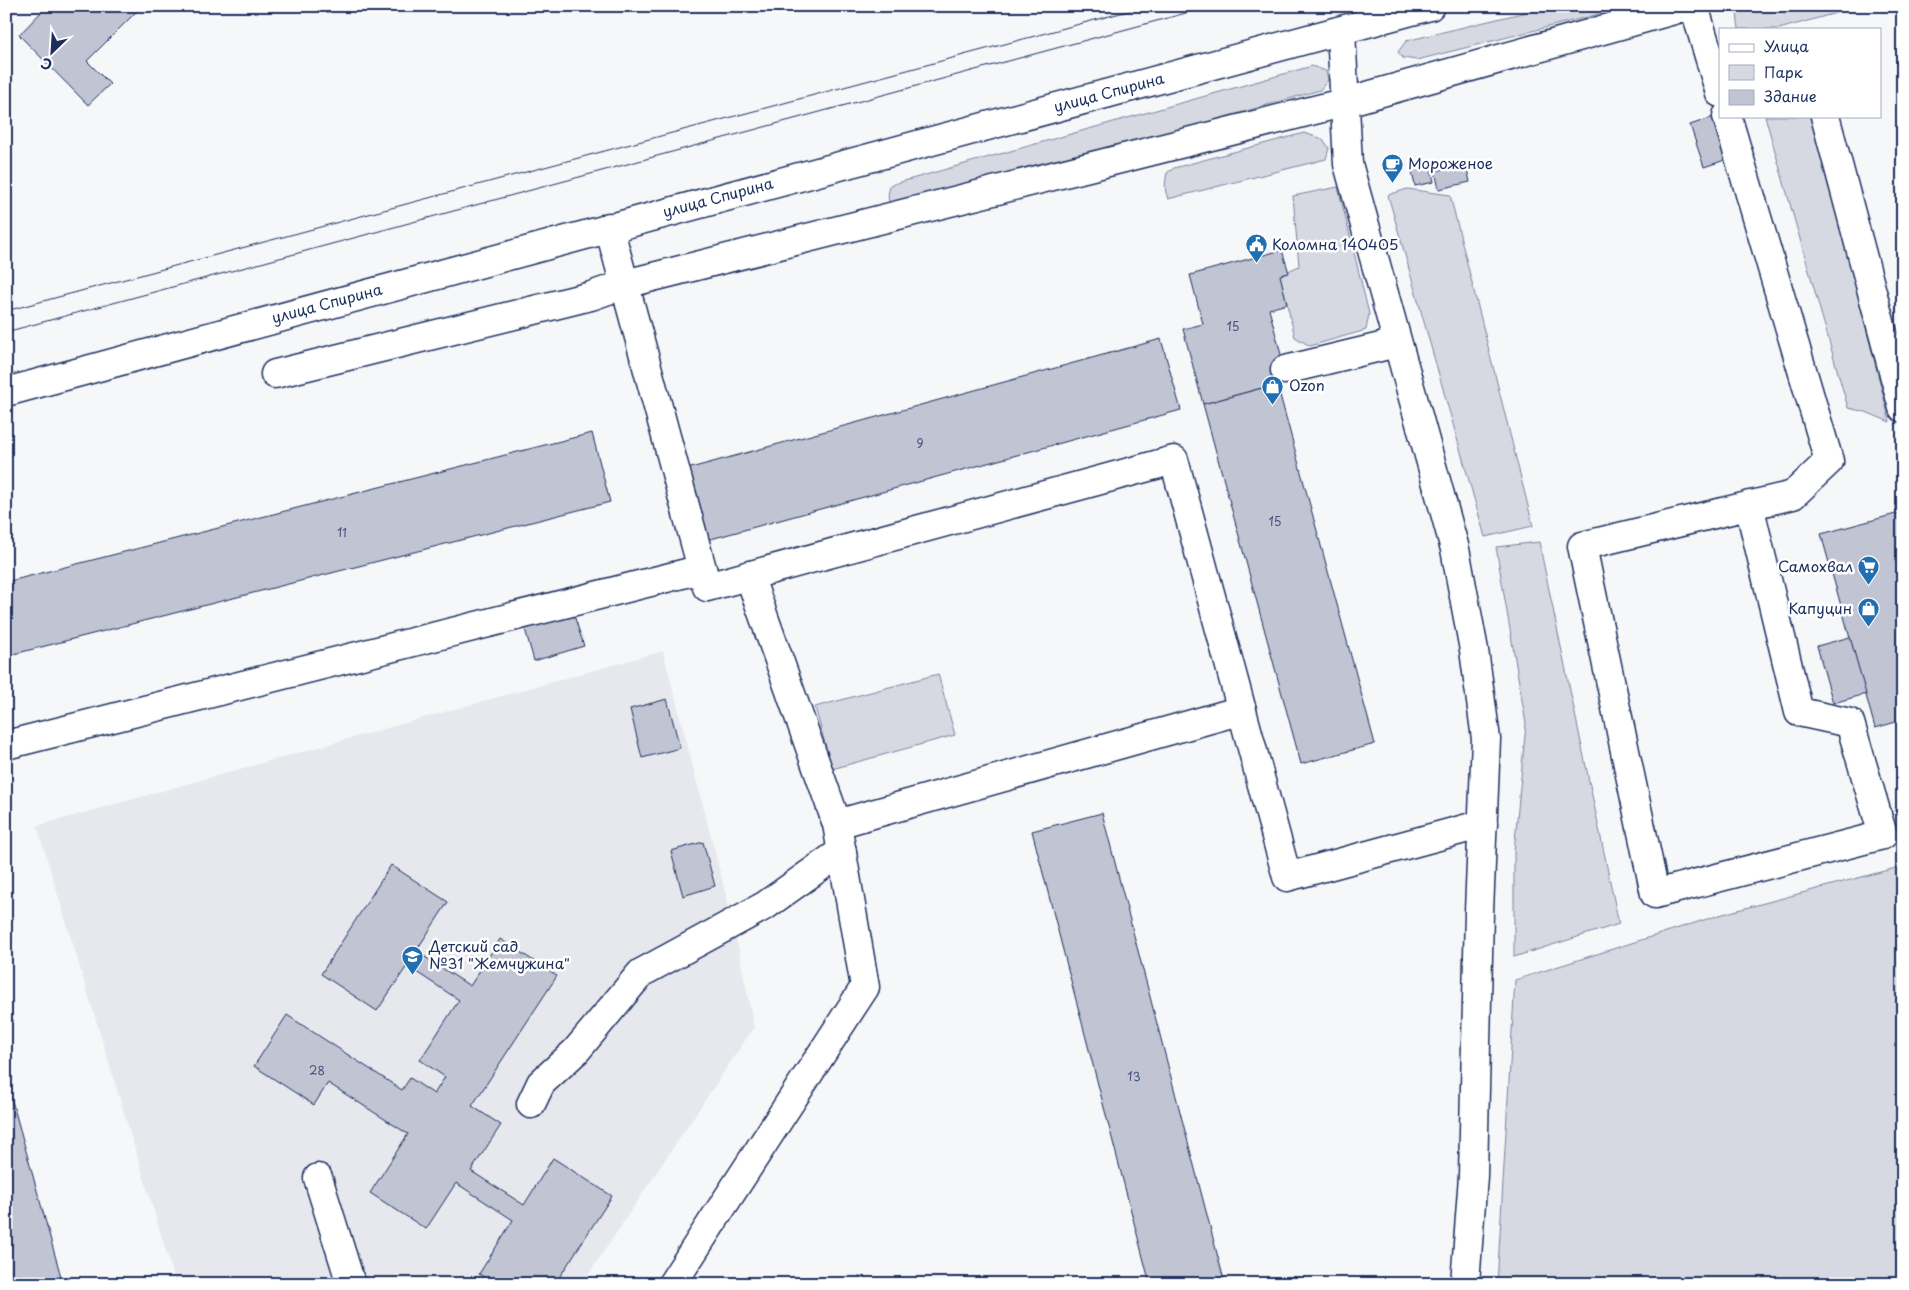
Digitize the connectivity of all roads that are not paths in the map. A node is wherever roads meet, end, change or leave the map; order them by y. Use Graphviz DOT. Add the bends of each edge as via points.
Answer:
graph roads {
  1 [pos="1430,6"];
  2 [pos="1688,6"];
  3 [pos="1694,6"];
  4 [pos="1341,31"];
  5 [pos="1718,79"];
  6 [pos="1346,102"];
  7 [pos="1728,118"];
  8 [pos="1826,118"];
  9 [pos="609,227"];
  10 [pos="625,284"];
  11 [pos="1397,343"];
  12 [pos="1285,370"];
  13 [pos="275,374"];
  14 [pos="6,392"];
  15 [pos="1901,392"];
  16 [pos="1749,505"];
  17 [pos="702,569"];
  18 [pos="749,575"];
  19 [pos="1242,710"];
  20 [pos="6,745"];
  21 [pos="837,824"];
  22 [pos="1483,824"];
  23 [pos="842,851"];
  24 [pos="531,1104"];
  25 [pos="318,1178"];
  26 [pos="351,1284"];
  27 [pos="672,1284"];
  28 [pos="1465,1284"];
  1 -- 4 [label="main road, улица Спирина"];
  2 -- 6 [label="main road"];
  3 -- 5 [label="main road"];
  4 -- 6 [label="main road"];
  4 -- 9 [label="main road, улица Спирина"];
  6 -- 10 [label="main road"];
  6 -- 11 [label="main road" via="1348,164"];
  7 -- 16 [label="main road" via="1829,461 1793,495"];
  8 -- 15 [label="main road"];
  9 -- 10 [label="main road"];
  9 -- 14 [label="main road, улица Спирина"];
  10 -- 13 [label="main road" via="590,296"];
  10 -- 17 [label="main road"];
  11 -- 12 [label="main road"];
  11 -- 22 [label="main road" via="1455,549 1474,650 1486,739"];
  16 -- 16 [label="main road" via="1582,546 1655,894 1883,835 1850,723 1799,712"];
  17 -- 18 [label="main road" via="707,587"];
  17 -- 20 [label="main road"];
  18 -- 19 [label="main road" via="1174,460"];
  18 -- 21 [label="main road"];
  19 -- 21 [label="main road"];
  19 -- 22 [label="main road" via="1287,877"];
  21 -- 23 [label="main road"];
  22 -- 28 [label="main road" via="1473,1176"];
  23 -- 24 [label="main road" via="766,905 641,973 576,1051 541,1083"];
  23 -- 27 [label="main road" via="865,987"];
  25 -- 26 [label="main road"];
}
